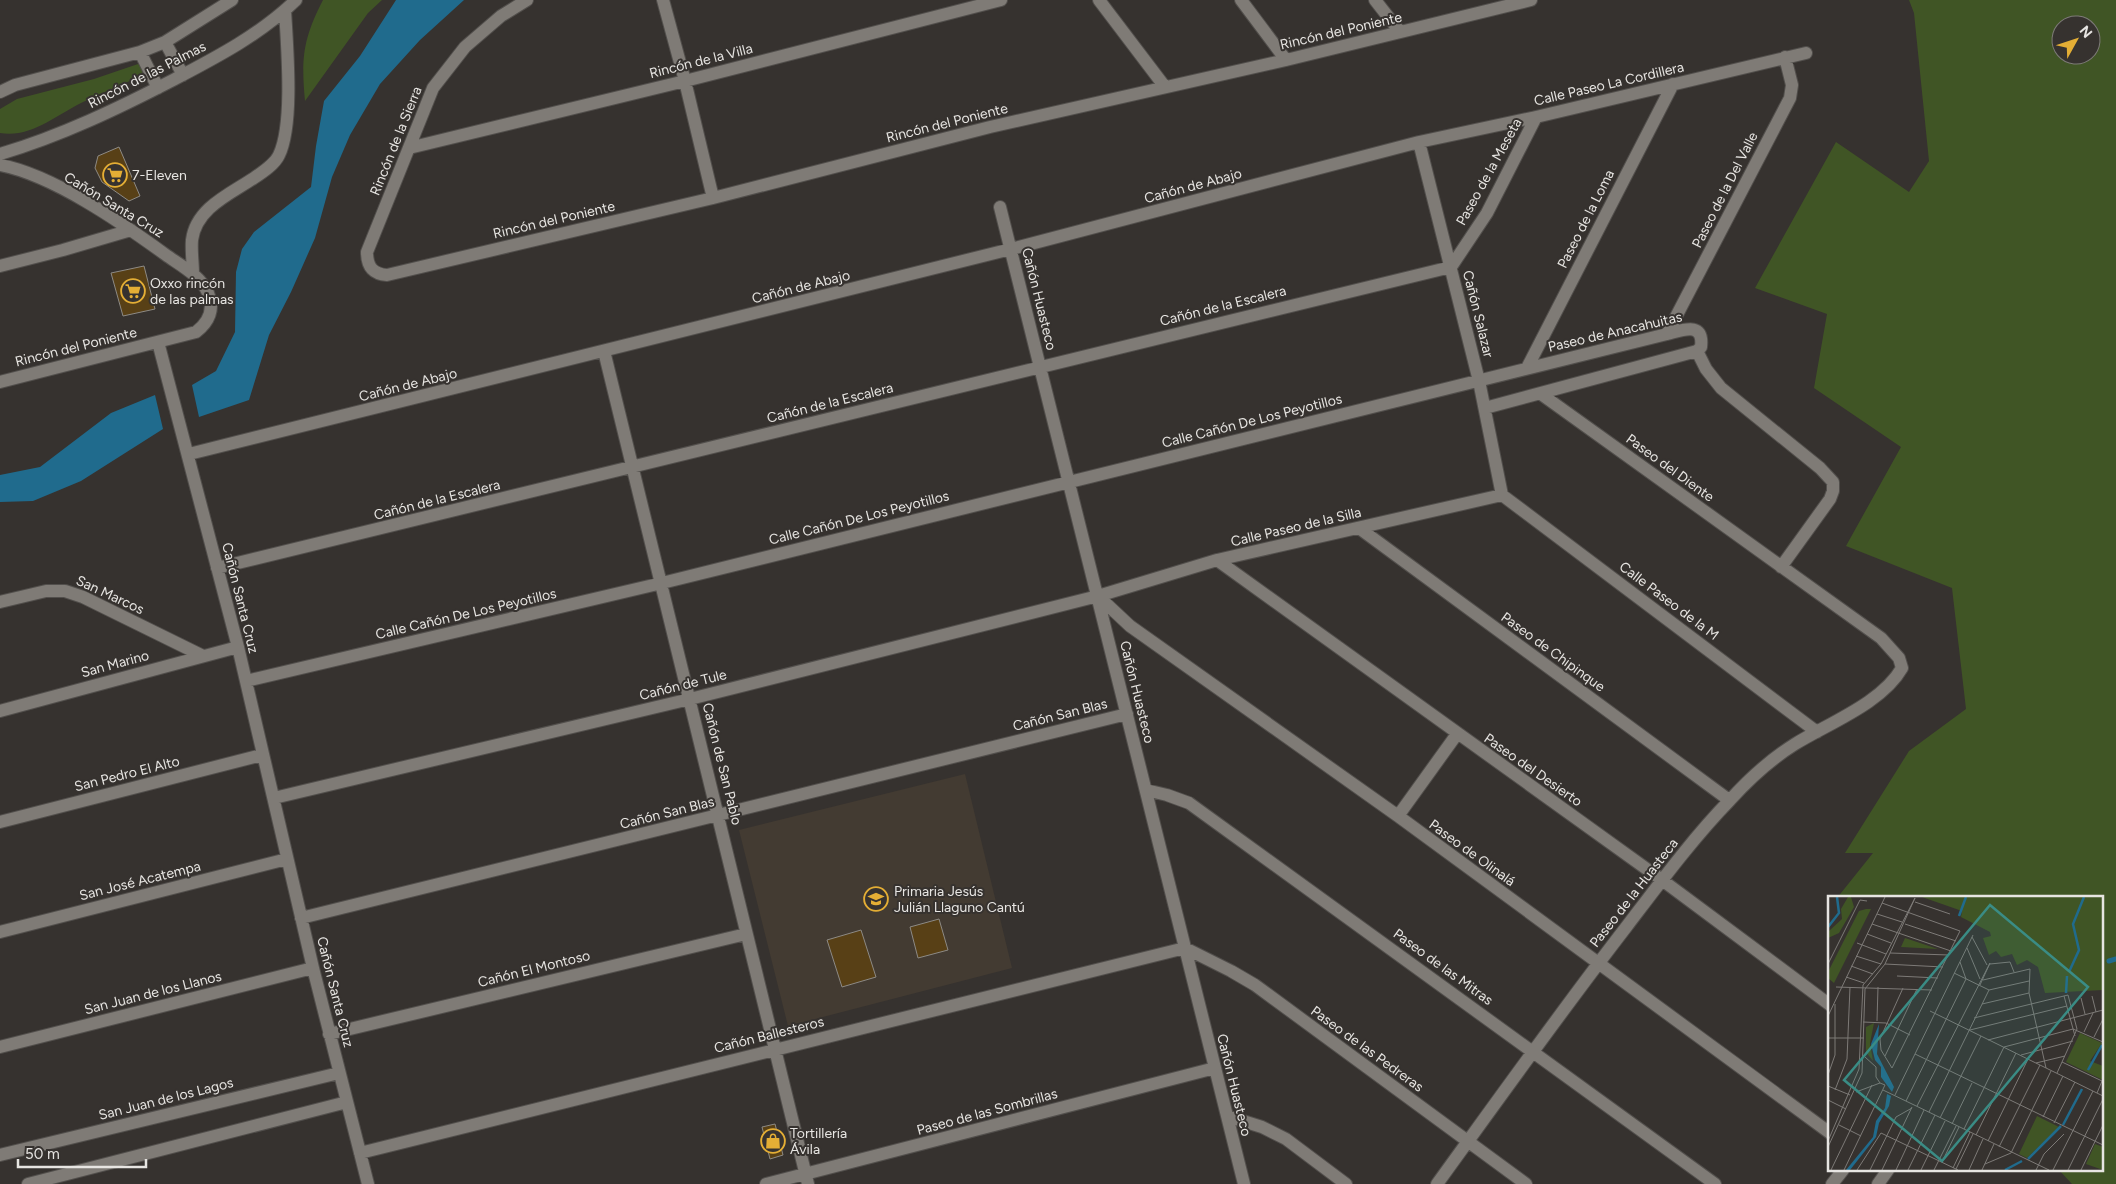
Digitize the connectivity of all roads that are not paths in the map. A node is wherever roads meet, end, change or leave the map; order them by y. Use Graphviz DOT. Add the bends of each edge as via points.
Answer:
graph roads {
  1 [pos="232,0"];
  2 [pos="296,0"];
  3 [pos="527,0"];
  4 [pos="663,0"];
  5 [pos="1001,0"];
  6 [pos="1099,0"];
  7 [pos="1241,0"];
  8 [pos="1375,0"];
  9 [pos="1531,0"];
  10 [pos="1515,2"];
  11 [pos="285,10"];
  12 [pos="1400,32"];
  13 [pos="165,42"];
  14 [pos="140,52"];
  15 [pos="1806,53"];
  16 [pos="1785,57"];
  17 [pos="1286,60"];
  18 [pos="182,75"];
  19 [pos="685,81"];
  20 [pos="1673,84"];
  21 [pos="1165,87"];
  22 [pos="158,88"];
  23 [pos="0,92"];
  24 [pos="1536,117"];
  25 [pos="1419,142"];
  26 [pos="408,148"];
  27 [pos="0,154"];
  28 [pos="0,165"];
  29 [pos="713,198"];
  30 [pos="1000,207"];
  31 [pos="131,230"];
  32 [pos="1011,249"];
  33 [pos="0,266"];
  34 [pos="1450,266"];
  35 [pos="372,270"];
  36 [pos="193,274"];
  37 [pos="1667,334"];
  38 [pos="158,342"];
  39 [pos="604,351"];
  40 [pos="1697,351"];
  41 [pos="1040,365"];
  42 [pos="1527,368"];
  43 [pos="1478,381"];
  44 [pos="0,382"];
  45 [pos="1540,394"];
  46 [pos="1485,408"];
  47 [pos="189,454"];
  48 [pos="632,468"];
  49 [pos="1069,481"];
  50 [pos="1502,495"];
  51 [pos="1359,528"];
  52 [pos="1217,560"];
  53 [pos="217,568"];
  54 [pos="1781,568"];
  55 [pos="662,583"];
  56 [pos="1098,596"];
  57 [pos="0,602"];
  58 [pos="238,647"];
  59 [pos="203,656"];
  60 [pos="1902,668"];
  61 [pos="246,681"];
  62 [pos="690,699"];
  63 [pos="0,711"];
  64 [pos="1127,714"];
  65 [pos="1817,732"];
  66 [pos="1457,734"];
  67 [pos="262,755"];
  68 [pos="1146,790"];
  69 [pos="274,798"];
  70 [pos="1729,800"];
  71 [pos="720,815"];
  72 [pos="1398,816"];
  73 [pos="0,822"];
  74 [pos="287,858"];
  75 [pos="1662,880"];
  76 [pos="301,918"];
  77 [pos="0,932"];
  78 [pos="746,934"];
  79 [pos="1185,948"];
  80 [pos="1598,964"];
  81 [pos="313,968"];
  82 [pos="1828,1004"];
  83 [pos="330,1034"];
  84 [pos="0,1047"];
  85 [pos="776,1048"];
  86 [pos="1532,1050"];
  87 [pos="1215,1068"];
  88 [pos="339,1073"];
  89 [pos="346,1102"];
  90 [pos="1227,1116"];
  91 [pos="1828,1132"];
  92 [pos="1468,1141"];
  93 [pos="360,1152"];
  94 [pos="0,1155"];
  95 [pos="1841,1172"];
  96 [pos="1887,1172"];
  97 [pos="807,1179"];
  98 [pos="28,1184"];
  99 [pos="368,1184"];
  100 [pos="766,1184"];
  101 [pos="1244,1184"];
  102 [pos="1346,1184"];
  103 [pos="1437,1184"];
  104 [pos="1526,1184"];
  105 [pos="1715,1184"];
  106 [pos="1832,1184"];
  107 [pos="1878,1184"];
  1 -- 13 [label="street, Rincón de las Palmas"];
  2 -- 11 [label="street, Rincón de las Palmas"];
  3 -- 26 [label="street, Rincón de la Sierra" via="501,16 465,47 433,88"];
  4 -- 19 [label="street"];
  5 -- 19 [label="street, Rincón de la Villa"];
  6 -- 21 [label="street"];
  7 -- 17 [label="street"];
  8 -- 12 [label="street"];
  9 -- 10 [label="street, Rincón del Poniente"];
  10 -- 12 [label="street, Rincón del Poniente"];
  11 -- 18 [label="street, Rincón de las Palmas" via="236,46"];
  11 -- 36 [label="street" via="287,117 279,155 264,171 205,210 196,224 192,240"];
  12 -- 17 [label="street, Rincón del Poniente"];
  13 -- 14 [label="street, Rincón de las Palmas"];
  13 -- 18 [label="street"];
  14 -- 22 [label="street"];
  14 -- 23 [label="street, Rincón de las Palmas" via="15,85"];
  15 -- 16 [label="street, Calle Paseo La Cordillera"];
  16 -- 20 [label="street, Calle Paseo La Cordillera"];
  16 -- 37 [label="street, Paseo de la Del Valle" via="1792,85 1790,98"];
  17 -- 21 [label="street, Rincón del Poniente"];
  18 -- 22 [label="street, Rincón de las Palmas"];
  19 -- 26 [label="street, Rincón de la Villa"];
  19 -- 29 [label="street"];
  20 -- 24 [label="street, Calle Paseo La Cordillera"];
  20 -- 42 [label="street, Paseo de la Loma"];
  21 -- 29 [label="street, Rincón del Poniente" via="990,127"];
  22 -- 27 [label="street, Rincón de las Palmas" via="96,118"];
  24 -- 25 [label="street, Calle Paseo La Cordillera"];
  24 -- 34 [label="street, Paseo de la Meseta" via="1487,213"];
  25 -- 32 [label="street, Cañón de Abajo"];
  25 -- 34 [label="street, Cañón Salazar"];
  26 -- 35 [label="street, Rincón de la Sierra" via="367,252 367,262"];
  28 -- 31 [label="street, Cañón Santa Cruz" via="33,175"];
  29 -- 35 [label="street, Rincón del Poniente" via="387,275"];
  30 -- 32 [label="street, Cañón Huasteco"];
  31 -- 33 [label="street"];
  31 -- 36 [label="street, Cañón Santa Cruz"];
  32 -- 39 [label="street, Cañón de Abajo"];
  32 -- 41 [label="street, Cañón Huasteco"];
  34 -- 41 [label="street, Cañón de la Escalera"];
  34 -- 43 [label="street, Cañón Salazar"];
  36 -- 38 [label="street, Cañón Santa Cruz" via="208,291 210,317 196,332"];
  37 -- 40 [label="street, Paseo de Anacahuitas" via="1690,329 1698,331 1702,340"];
  37 -- 42 [label="street, Paseo de Anacahuitas"];
  38 -- 44 [label="street, Rincón del Poniente"];
  38 -- 47 [label="street, Cañón Santa Cruz"];
  39 -- 47 [label="street, Cañón de Abajo"];
  39 -- 48 [label="street, Cañón de San Pablo"];
  40 -- 45 [label="street"];
  40 -- 54 [label="street" via="1721,388 1833,482 1830,499"];
  41 -- 48 [label="street, Cañón de la Escalera"];
  41 -- 49 [label="street, Cañón Huasteco"];
  42 -- 43 [label="street, Paseo de Anacahuitas"];
  43 -- 46 [label="street, Cañón Salazar"];
  43 -- 49 [label="street, Calle Cañón De Los Peyotillos"];
  45 -- 46 [label="street"];
  45 -- 54 [label="street, Paseo del Diente"];
  46 -- 50 [label="street, Cañón Salazar"];
  47 -- 53 [label="street, Cañón Santa Cruz"];
  48 -- 53 [label="street, Cañón de la Escalera"];
  48 -- 55 [label="street, Cañón de San Pablo"];
  49 -- 55 [label="street, Calle Cañón De Los Peyotillos"];
  49 -- 56 [label="street, Cañón Huasteco"];
  50 -- 51 [label="street, Calle Paseo de la Silla"];
  50 -- 65 [label="street, Calle Paseo de la M"];
  51 -- 52 [label="street, Calle Paseo de la Silla"];
  51 -- 70 [label="street, Paseo de Chipinque"];
  52 -- 56 [label="street, Calle Paseo de la Silla"];
  52 -- 66 [label="street, Paseo del Desierto"];
  53 -- 58 [label="street, Cañón Santa Cruz"];
  54 -- 60 [label="street, Paseo del Diente" via="1881,638 1899,658"];
  55 -- 61 [label="street, Calle Cañón De Los Peyotillos"];
  55 -- 62 [label="street, Cañón de San Pablo"];
  56 -- 62 [label="street, Cañón de Tule"];
  56 -- 64 [label="street, Cañón Huasteco"];
  56 -- 72 [label="street, Paseo de Olinalá" via="1130,626"];
  57 -- 59 [label="street, San Marcos" via="46,591 64,591 83,597"];
  58 -- 59 [label="street, San Marino"];
  58 -- 61 [label="street, Cañón Santa Cruz"];
  59 -- 63 [label="street, San Marino"];
  60 -- 65 [label="street, Paseo de la Huasteca" via="1893,683"];
  61 -- 67 [label="street, Cañón Santa Cruz"];
  62 -- 69 [label="street, Cañón de Tule"];
  62 -- 71 [label="street, Cañón de San Pablo"];
  64 -- 68 [label="street, Cañón Huasteco"];
  64 -- 71 [label="street, Cañón San Blas"];
  65 -- 70 [label="street, Paseo de la Huasteca" via="1768,764"];
  66 -- 72 [label="street"];
  66 -- 75 [label="street, Paseo del Desierto"];
  67 -- 69 [label="street, Cañón Santa Cruz"];
  67 -- 73 [label="street, San Pedro El Alto"];
  68 -- 79 [label="street, Cañón Huasteco"];
  68 -- 86 [label="street, Paseo de las Mitras" via="1189,803"];
  69 -- 74 [label="street, Cañón Santa Cruz"];
  70 -- 75 [label="street, Paseo de la Huasteca"];
  71 -- 76 [label="street, Cañón San Blas"];
  71 -- 78 [label="street, Cañón de San Pablo"];
  72 -- 80 [label="street, Paseo de Olinalá"];
  74 -- 76 [label="street, Cañón Santa Cruz"];
  74 -- 77 [label="street, San José Acatempa"];
  75 -- 80 [label="street, Paseo de la Huasteca"];
  75 -- 82 [label="street, Paseo del Desierto"];
  76 -- 81 [label="street, Cañón Santa Cruz"];
  78 -- 83 [label="street, Cañón El Montoso"];
  78 -- 85 [label="street, Cañón de San Pablo"];
  79 -- 85 [label="street, Cañón Ballesteros"];
  79 -- 87 [label="street, Cañón Huasteco"];
  79 -- 92 [label="street, Paseo de las Pedreras" via="1255,986"];
  80 -- 86 [label="street, Paseo de la Huasteca"];
  80 -- 91 [label="street, Paseo de Olinalá"];
  81 -- 83 [label="street, Cañón Santa Cruz"];
  81 -- 84 [label="street, San Juan de los Llanos"];
  83 -- 88 [label="street, Cañón Santa Cruz"];
  85 -- 93 [label="street, Cañón Ballesteros"];
  85 -- 97 [label="street, Cañón de San Pablo"];
  86 -- 92 [label="street, Paseo de la Huasteca"];
  86 -- 105 [label="street, Paseo de las Mitras"];
  87 -- 90 [label="street, Cañón Huasteco"];
  87 -- 97 [label="street, Paseo de las Sombrillas"];
  88 -- 89 [label="street, Cañón Santa Cruz"];
  88 -- 94 [label="street, San Juan de los Lagos"];
  89 -- 93 [label="street, Cañón Santa Cruz"];
  89 -- 98 [label="street"];
  90 -- 101 [label="street, Cañón Huasteco"];
  90 -- 102 [label="street" via="1286,1139"];
  92 -- 103 [label="street, Paseo de la Huasteca"];
  92 -- 104 [label="street, Paseo de las Pedreras"];
  93 -- 99 [label="street, Cañón Santa Cruz"];
  95 -- 106 [label="street"];
  96 -- 107 [label="street"];
  97 -- 100 [label="street, Paseo de las Sombrillas"];
}
